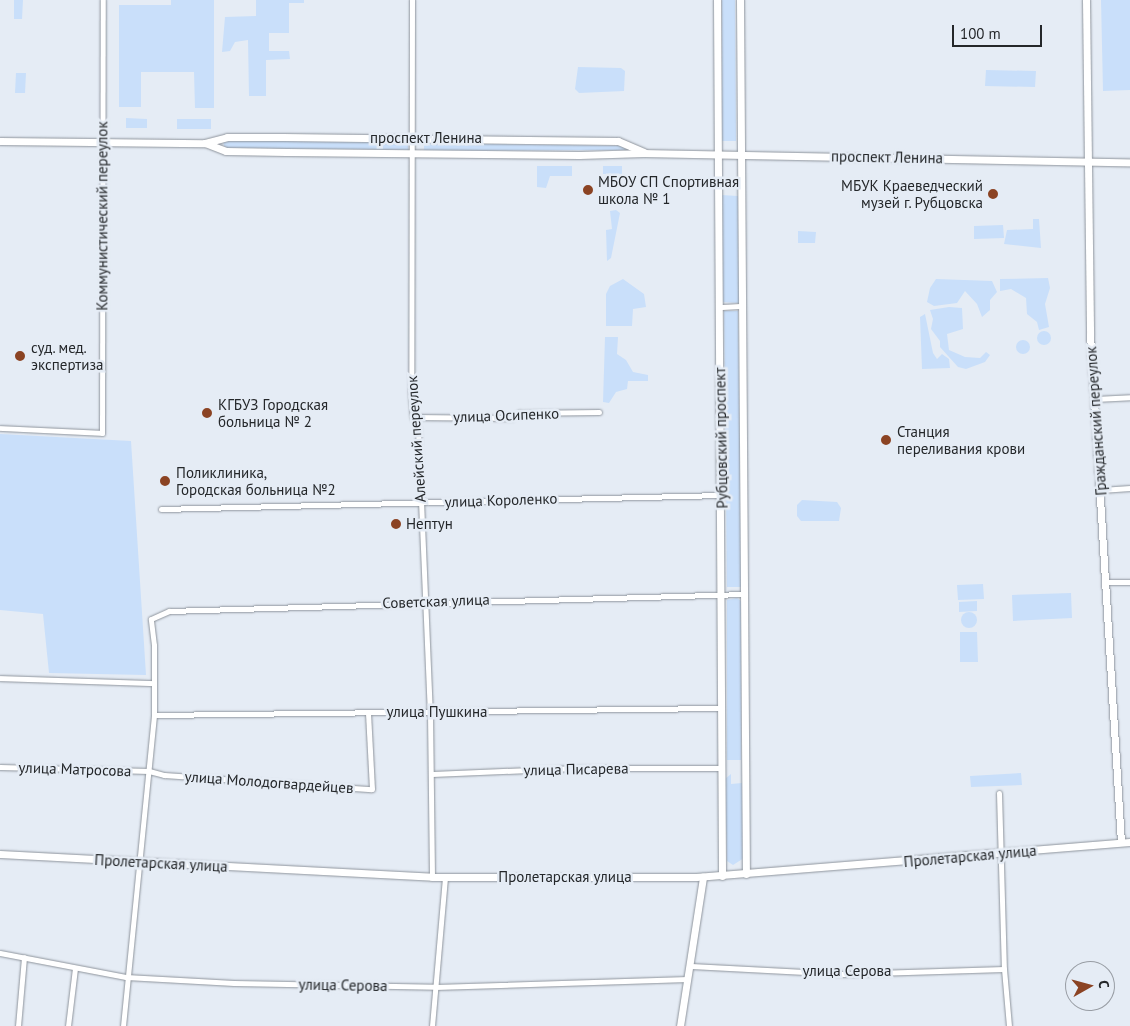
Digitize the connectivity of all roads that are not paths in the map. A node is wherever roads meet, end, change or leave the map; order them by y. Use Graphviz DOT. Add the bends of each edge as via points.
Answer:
graph roads {
  1 [pos="103,0"];
  2 [pos="412,0"];
  3 [pos="717,0"];
  4 [pos="740,0"];
  5 [pos="1086,0"];
  6 [pos="224,138"];
  7 [pos="411,139"];
  8 [pos="0,141"];
  9 [pos="102,142"];
  10 [pos="205,143"];
  11 [pos="626,143"];
  12 [pos="223,149"];
  13 [pos="411,152"];
  14 [pos="645,152"];
  15 [pos="626,155"];
  16 [pos="718,155"];
  17 [pos="742,155"];
  18 [pos="1090,161"];
  19 [pos="1130,162"];
  20 [pos="742,306"];
  21 [pos="720,307"];
  22 [pos="1130,397"];
  23 [pos="1095,398"];
  24 [pos="599,412"];
  25 [pos="413,417"];
  26 [pos="0,428"];
  27 [pos="1130,488"];
  28 [pos="1101,490"];
  29 [pos="722,495"];
  30 [pos="420,503"];
  31 [pos="161,508"];
  32 [pos="1107,582"];
  33 [pos="1130,582"];
  34 [pos="722,593"];
  35 [pos="744,594"];
  36 [pos="424,601"];
  37 [pos="0,678"];
  38 [pos="154,683"];
  39 [pos="720,708"];
  40 [pos="368,712"];
  41 [pos="430,713"];
  42 [pos="154,715"];
  43 [pos="0,767"];
  44 [pos="721,768"];
  45 [pos="149,770"];
  46 [pos="432,774"];
  47 [pos="999,793"];
  48 [pos="1122,842"];
  49 [pos="1130,842"];
  50 [pos="1003,853"];
  51 [pos="0,854"];
  52 [pos="141,862"];
  53 [pos="746,874"];
  54 [pos="722,876"];
  55 [pos="703,877"];
  56 [pos="432,878"];
  57 [pos="445,878"];
  58 [pos="0,953"];
  59 [pos="24,957"];
  60 [pos="691,966"];
  61 [pos="75,968"];
  62 [pos="1004,969"];
  63 [pos="126,976"];
  64 [pos="688,979"];
  65 [pos="435,987"];
  66 [pos="18,1026"];
  67 [pos="68,1026"];
  68 [pos="123,1026"];
  69 [pos="432,1026"];
  70 [pos="680,1026"];
  71 [pos="1009,1026"];
  1 -- 9 [label="street, Коммунистический переулок"];
  2 -- 7 [label="street, Алейский переулок"];
  3 -- 16 [label="street, Рубцовский проспект"];
  4 -- 17 [label="street, Рубцовский проспект"];
  5 -- 18 [label="street, Гражданский переулок"];
  6 -- 7 [label="street, проспект Ленина"];
  6 -- 10 [label="street, проспект Ленина"];
  6 -- 12 [label="street"];
  7 -- 11 [label="street, проспект Ленина"];
  7 -- 13 [label="street, Алейский переулок"];
  8 -- 9 [label="street, проспект Ленина"];
  9 -- 10 [label="street, проспект Ленина"];
  9 -- 26 [label="street, Коммунистический переулок" via="102,433"];
  10 -- 12 [label="street, проспект Ленина"];
  11 -- 14 [label="street, проспект Ленина"];
  11 -- 15 [label="street"];
  12 -- 13 [label="street, проспект Ленина"];
  13 -- 15 [label="street, проспект Ленина"];
  13 -- 25 [label="street, Алейский переулок"];
  14 -- 15 [label="street, проспект Ленина"];
  14 -- 16 [label="street, проспект Ленина"];
  16 -- 17 [label="street, проспект Ленина"];
  16 -- 21 [label="street, Рубцовский проспект"];
  17 -- 18 [label="street, проспект Ленина"];
  17 -- 20 [label="street, Рубцовский проспект"];
  18 -- 19 [label="street, проспект Ленина"];
  18 -- 23 [label="street, Гражданский переулок" via="1089,292"];
  20 -- 21 [label="street"];
  20 -- 35 [label="street, Рубцовский проспект"];
  21 -- 29 [label="street, Рубцовский проспект"];
  22 -- 23 [label="street"];
  23 -- 28 [label="street, Гражданский переулок"];
  24 -- 25 [label="street, улица Осипенко" via="519,413 512,418"];
  25 -- 30 [label="street, Алейский переулок" via="418,429"];
  27 -- 28 [label="street"];
  28 -- 32 [label="street, Гражданский переулок"];
  29 -- 30 [label="street, улица Короленко"];
  29 -- 34 [label="street, Рубцовский проспект"];
  30 -- 31 [label="street, улица Короленко"];
  30 -- 36 [label="street, Алейский переулок"];
  32 -- 33 [label="street"];
  32 -- 48 [label="street, Гражданский переулок"];
  34 -- 35 [label="street, Советская улица"];
  34 -- 36 [label="street, Советская улица"];
  34 -- 39 [label="street, Рубцовский проспект"];
  35 -- 53 [label="street, Рубцовский проспект"];
  36 -- 38 [label="street, Советская улица" via="169,611 151,619"];
  36 -- 41 [label="street, Алейский переулок"];
  37 -- 38 [label="street"];
  38 -- 42 [label="street"];
  39 -- 41 [label="street, улица Пушкина"];
  39 -- 44 [label="street, Рубцовский проспект"];
  40 -- 41 [label="street, улица Пушкина"];
  40 -- 42 [label="street, улица Пушкина"];
  40 -- 45 [label="street, улица Молодогвардейцев" via="372,789 164,775"];
  41 -- 46 [label="street, Алейский переулок"];
  42 -- 45 [label="street"];
  43 -- 45 [label="street, улица Матросова"];
  44 -- 46 [label="street, улица Писарева" via="576,768"];
  44 -- 54 [label="street, Рубцовский проспект"];
  45 -- 52 [label="street"];
  46 -- 56 [label="street, Алейский переулок"];
  47 -- 50 [label="street"];
  48 -- 49 [label="street, Пролетарская улица"];
  48 -- 50 [label="street, Пролетарская улица"];
  50 -- 53 [label="street, Пролетарская улица"];
  50 -- 62 [label="street"];
  51 -- 52 [label="street, Пролетарская улица"];
  52 -- 56 [label="street, Пролетарская улица"];
  52 -- 63 [label="street"];
  53 -- 54 [label="street, Пролетарская улица"];
  54 -- 55 [label="street, Пролетарская улица"];
  55 -- 57 [label="street, Пролетарская улица"];
  55 -- 60 [label="street"];
  56 -- 57 [label="street, Пролетарская улица"];
  57 -- 65 [label="street"];
  58 -- 59 [label="street, улица Серова"];
  59 -- 61 [label="street, улица Серова"];
  59 -- 66 [label="street"];
  60 -- 62 [label="street, улица Серова" via="843,974"];
  60 -- 64 [label="street"];
  61 -- 63 [label="street, улица Серова"];
  61 -- 67 [label="street"];
  62 -- 71 [label="street"];
  63 -- 65 [label="street, улица Серова" via="234,983"];
  63 -- 68 [label="street"];
  64 -- 65 [label="street, улица Серова"];
  64 -- 70 [label="street"];
  65 -- 69 [label="street"];
}
